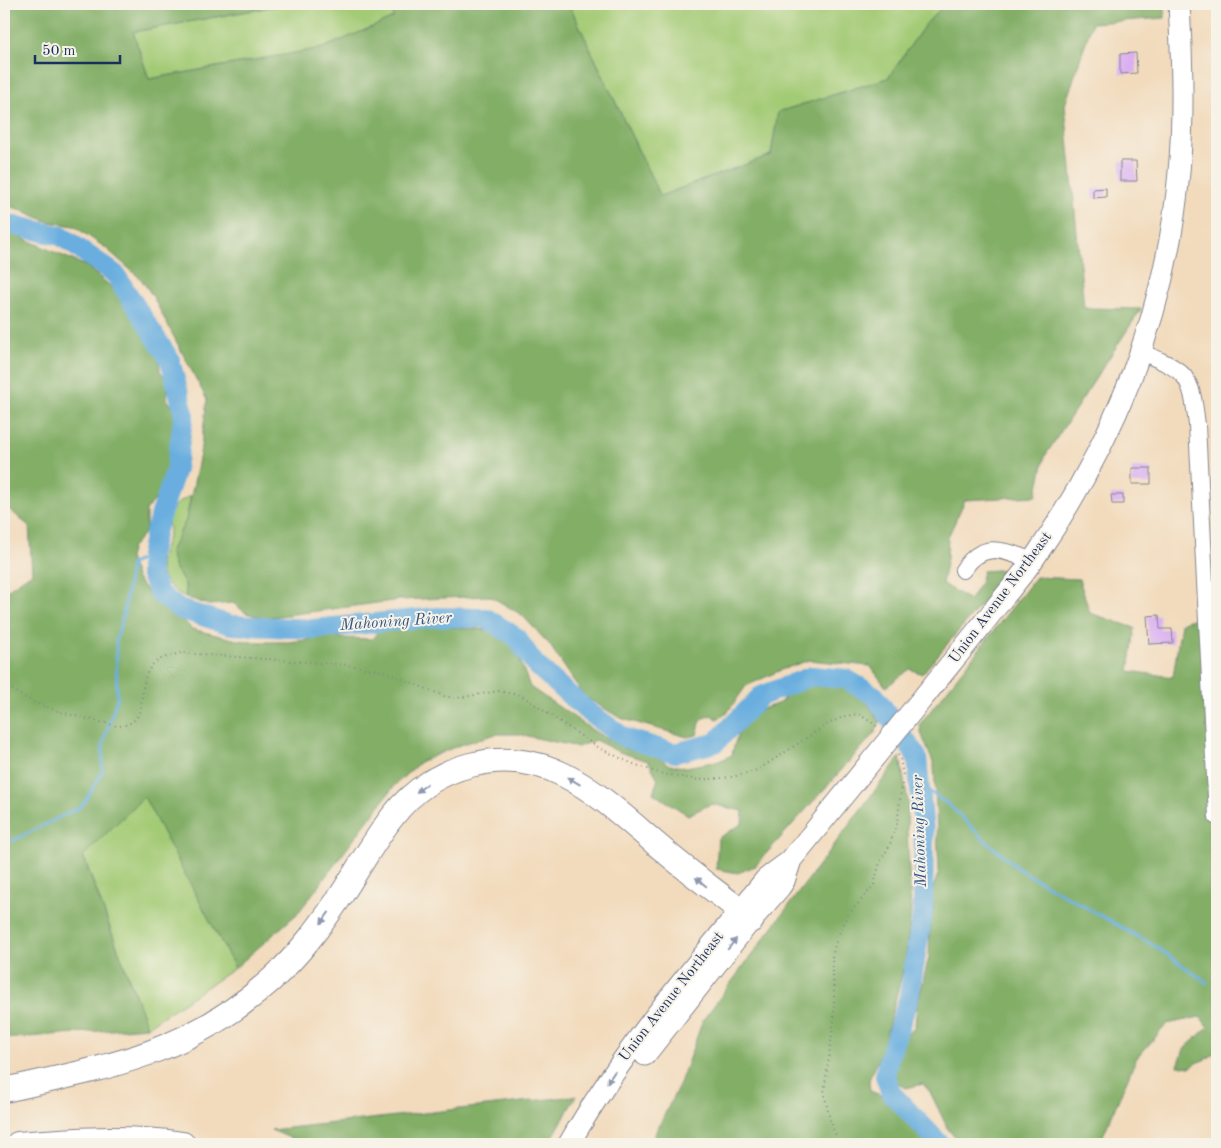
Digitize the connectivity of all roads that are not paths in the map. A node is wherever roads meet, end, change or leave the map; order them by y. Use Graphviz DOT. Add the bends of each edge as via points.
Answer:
graph roads {
  1 [pos="1179,4"];
  2 [pos="1141,352"];
  3 [pos="1033,561"];
  4 [pos="1211,561"];
  5 [pos="963,570"];
  6 [pos="1212,606"];
  7 [pos="1217,818"];
  8 [pos="746,915"];
  9 [pos="4,1090"];
  10 [pos="18,1144"];
  11 [pos="183,1144"];
  12 [pos="569,1144"];
  13 [pos="585,1144"];
  1 -- 2 [label="main road, Union Avenue Northeast" via="1182,103 1178,180 1163,273"];
  2 -- 3 [label="main road, Union Avenue Northeast" via="1096,458"];
  2 -- 4 [label="street" via="1170,364 1188,382 1194,400"];
  3 -- 5 [label="street" via="989,550 971,558"];
  3 -- 8 [label="main road, Union Avenue Northeast, bridge" via="790,862 765,880"];
  4 -- 6 [label="street"];
  6 -- 7 [label="street"];
  8 -- 9 [label="highway, one-way" via="592,793 563,774 514,761 488,761 463,766 425,785 405,802 307,942 272,979 231,1011 187,1037 140,1057"];
  8 -- 12 [label="main road, Union Avenue Northeast, one-way" via="678,986 597,1097"];
  13 -- 8 [label="main road, Union Avenue Northeast, one-way" via="638,1063"];
  10 -- 11 [label="highway" via="88,1139"];
}
